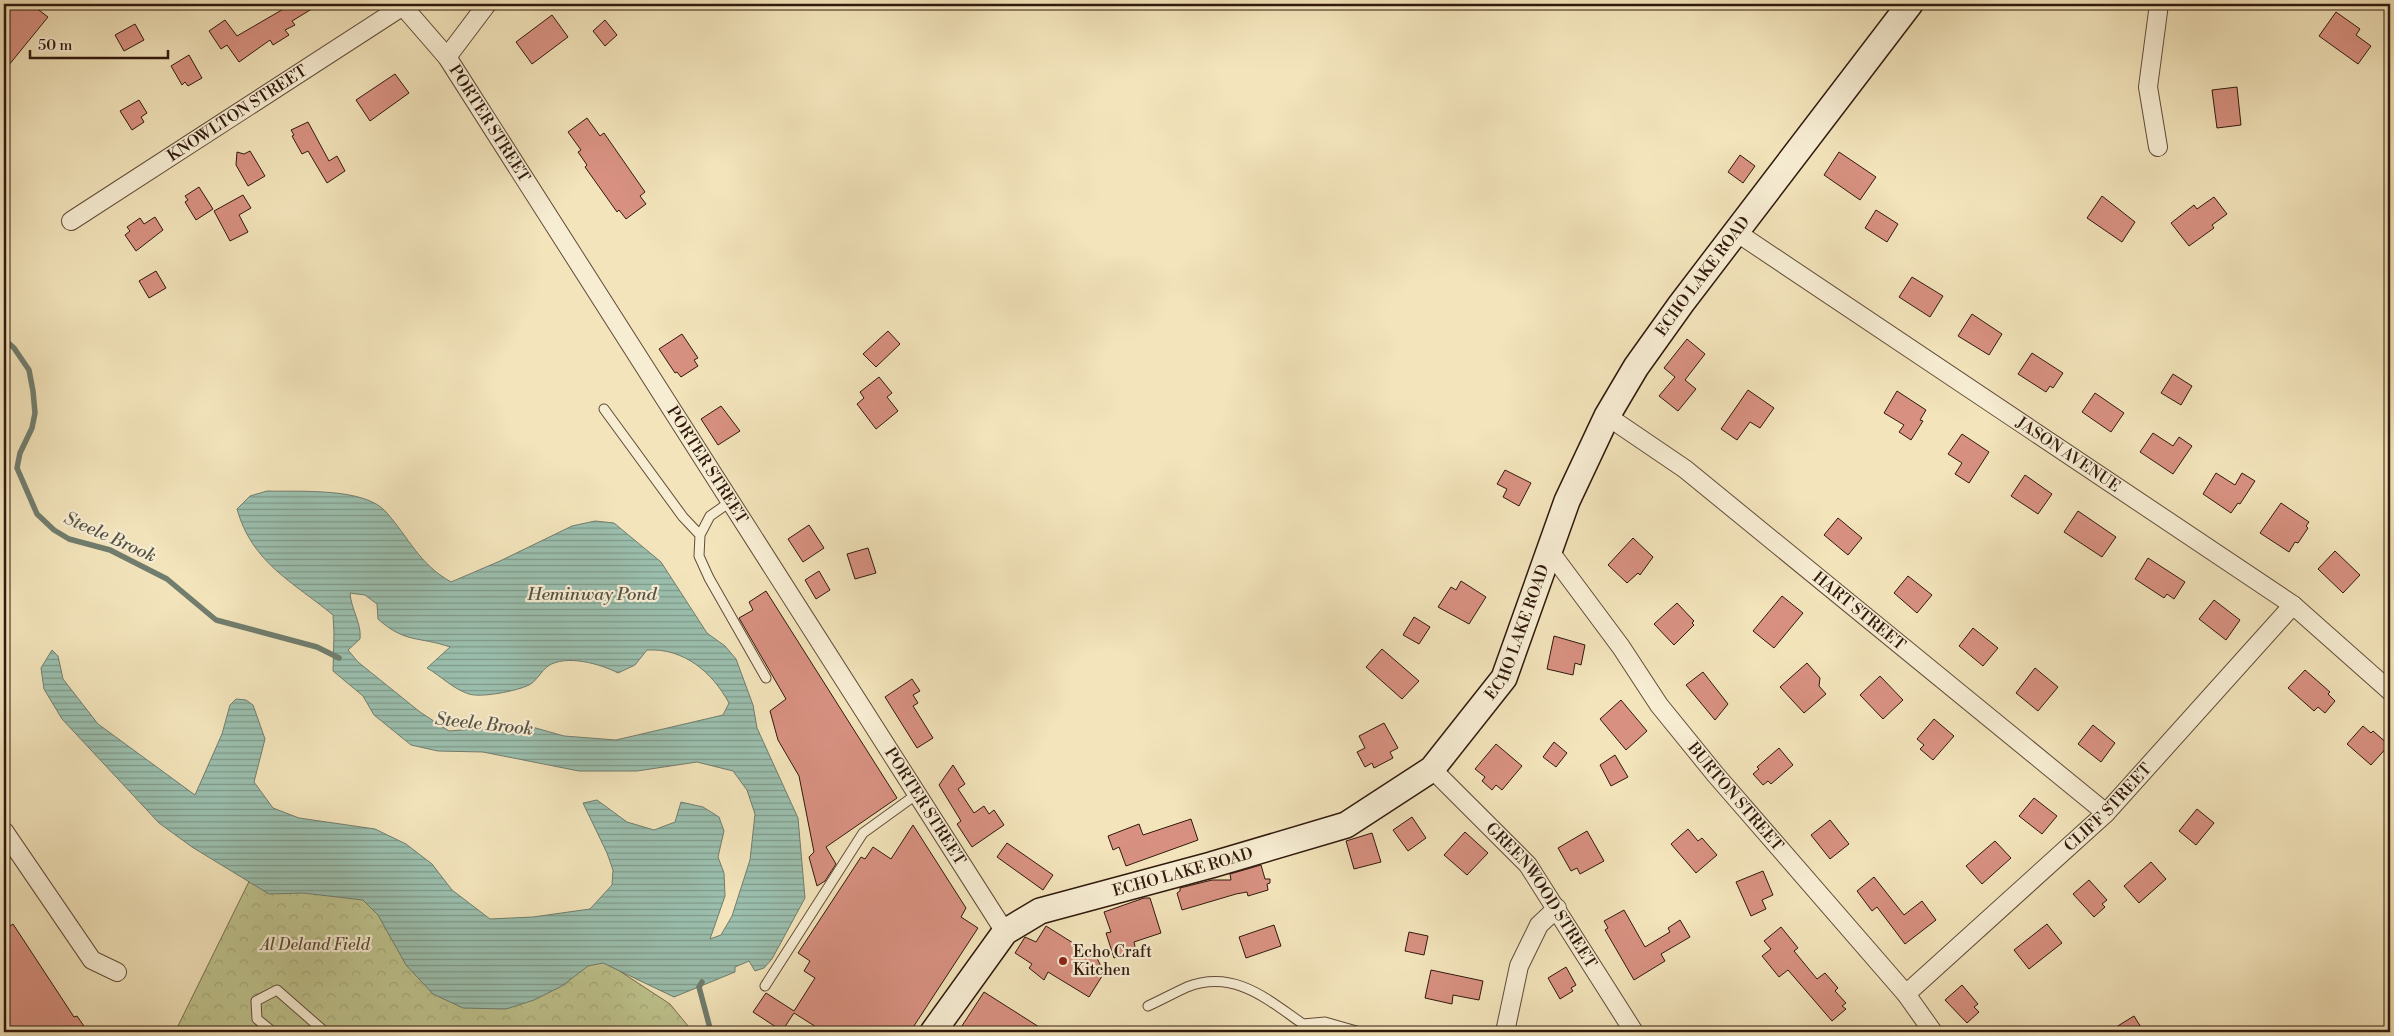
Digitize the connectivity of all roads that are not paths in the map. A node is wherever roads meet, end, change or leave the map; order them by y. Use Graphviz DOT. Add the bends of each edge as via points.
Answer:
graph roads {
  1 [pos="487,4"];
  2 [pos="1910,4"];
  3 [pos="2159,4"];
  4 [pos="402,5"];
  5 [pos="447,57"];
  6 [pos="2158,147"];
  7 [pos="71,221"];
  8 [pos="1736,232"];
  9 [pos="604,409"];
  10 [pos="1607,416"];
  11 [pos="730,502"];
  12 [pos="700,535"];
  13 [pos="1551,553"];
  14 [pos="2293,605"];
  15 [pos="766,678"];
  16 [pos="2390,691"];
  17 [pos="1432,769"];
  18 [pos="917,794"];
  19 [pos="2106,813"];
  20 [pos="4,831"];
  21 [pos="1557,908"];
  22 [pos="1005,932"];
  23 [pos="117,972"];
  24 [pos="765,986"];
  25 [pos="1906,994"];
  26 [pos="1148,1006"];
  27 [pos="1302,1028"];
  28 [pos="273,1032"];
  29 [pos="326,1032"];
  30 [pos="933,1032"];
  31 [pos="1360,1032"];
  32 [pos="1505,1032"];
  33 [pos="1634,1032"];
  34 [pos="1933,1032"];
  1 -- 5 [label="street"];
  2 -- 8 [label="main road, ECHO LAKE ROAD"];
  3 -- 6 [label="street" via="2148,87"];
  4 -- 5 [label="street, PORTER STREET"];
  4 -- 7 [label="street, KNOWLTON STREET"];
  5 -- 11 [label="street, PORTER STREET"];
  8 -- 10 [label="main road, ECHO LAKE ROAD" via="1636,367"];
  8 -- 14 [label="street, JASON AVENUE"];
  9 -- 12 [label="lane" via="682,517"];
  10 -- 13 [label="main road, ECHO LAKE ROAD" via="1567,501"];
  10 -- 19 [label="street, HART STREET" via="1685,469"];
  11 -- 12 [label="lane" via="710,516"];
  11 -- 18 [label="street, PORTER STREET"];
  12 -- 15 [label="lane" via="699,556 709,578"];
  13 -- 17 [label="main road, ECHO LAKE ROAD" via="1504,678"];
  13 -- 25 [label="street, BURTON STREET" via="1622,647 1659,705"];
  14 -- 16 [label="street, JASON AVENUE"];
  14 -- 19 [label="street, CLIFF STREET"];
  17 -- 21 [label="street, GREENWOOD STREET" via="1528,865"];
  17 -- 22 [label="main road, ECHO LAKE ROAD" via="1346,824 1211,865 1040,911"];
  18 -- 22 [label="street, PORTER STREET"];
  18 -- 24 [label="lane" via="863,833"];
  19 -- 25 [label="street, CLIFF STREET"];
  20 -- 23 [label="street" via="92,960"];
  21 -- 32 [label="street" via="1538,925 1519,966"];
  21 -- 33 [label="street, GREENWOOD STREET"];
  22 -- 30 [label="main road, ECHO LAKE ROAD"];
  25 -- 34 [label="street, BURTON STREET"];
  26 -- 27 [label="lane" via="1188,987 1238,983 1257,992"];
  27 -- 31 [label="lane" via="1325,1022"];
  28 -- 29 [label="lane" via="257,1019 256,1001 276,990"];
}
